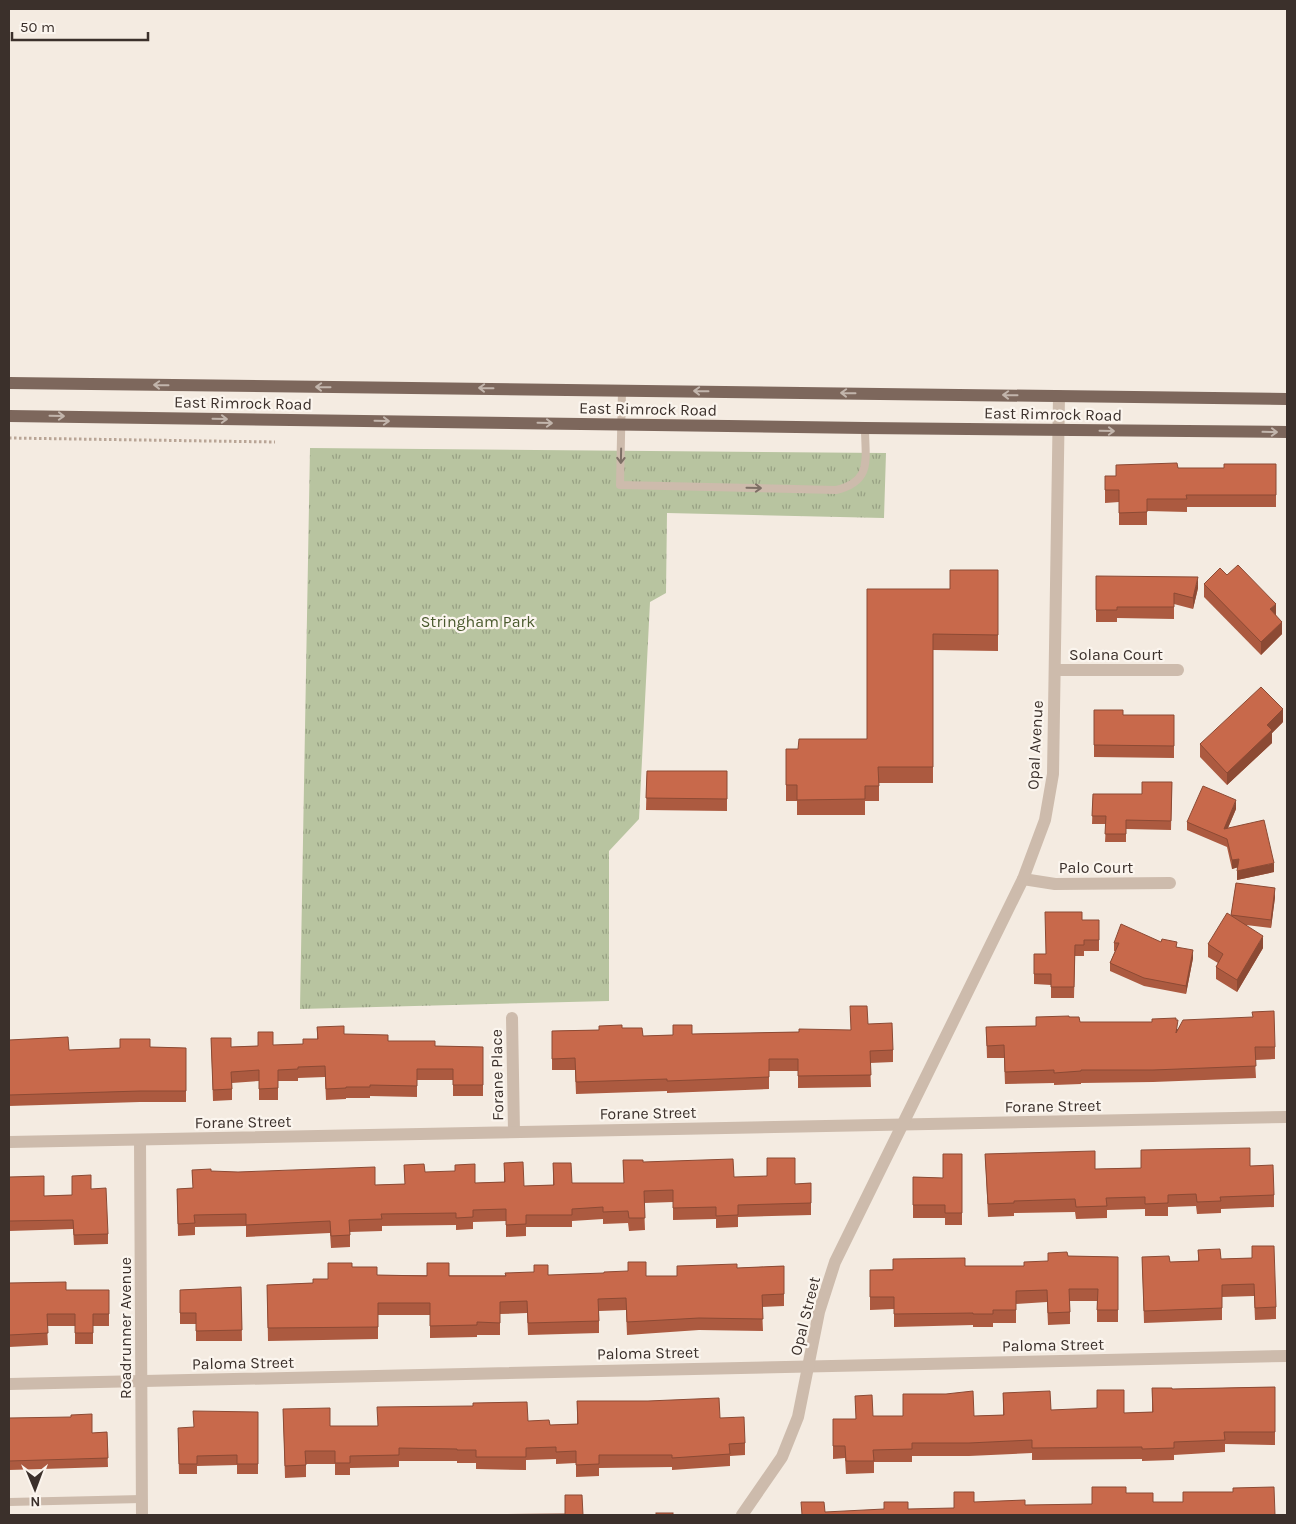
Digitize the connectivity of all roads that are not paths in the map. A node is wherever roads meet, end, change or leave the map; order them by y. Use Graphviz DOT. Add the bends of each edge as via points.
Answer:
graph roads {
  1 [pos="9,383"];
  2 [pos="622,390"];
  3 [pos="1059,396"];
  4 [pos="1287,399"];
  5 [pos="9,416"];
  6 [pos="622,424"];
  7 [pos="865,428"];
  8 [pos="1058,430"];
  9 [pos="1287,432"];
  10 [pos="1055,670"];
  11 [pos="1178,670"];
  12 [pos="1023,879"];
  13 [pos="1170,884"];
  14 [pos="512,1018"];
  15 [pos="1287,1117"];
  16 [pos="903,1125"];
  17 [pos="514,1132"];
  18 [pos="140,1140"];
  19 [pos="9,1142"];
  20 [pos="1287,1356"];
  21 [pos="809,1366"];
  22 [pos="142,1381"];
  23 [pos="9,1384"];
  24 [pos="142,1499"];
  25 [pos="9,1502"];
  26 [pos="142,1515"];
  27 [pos="742,1515"];
  2 -- 1 [label="main road, East Rimrock Road, one-way"];
  3 -- 2 [label="main road, East Rimrock Road, one-way"];
  2 -- 6 [label="lane"];
  3 -- 4 [label="main road, East Rimrock Road"];
  3 -- 8 [label="street, Opal Avenue"];
  5 -- 6 [label="main road, East Rimrock Road, one-way"];
  6 -- 7 [label="main road, East Rimrock Road"];
  6 -- 7 [label="lane, one-way" via="620,485 836,490 859,480 865,470"];
  7 -- 8 [label="main road, East Rimrock Road"];
  8 -- 9 [label="main road, East Rimrock Road, one-way"];
  8 -- 10 [label="street, Opal Avenue"];
  10 -- 11 [label="street, Solana Court"];
  10 -- 12 [label="street, Opal Avenue" via="1053,774 1045,820"];
  12 -- 13 [label="street, Palo Court" via="1055,884"];
  12 -- 16 [label="street, Opal Avenue"];
  14 -- 17 [label="street, Forane Place"];
  15 -- 16 [label="street, Forane Street"];
  16 -- 17 [label="street, Forane Street"];
  16 -- 21 [label="street, Opal Street" via="836,1262 820,1312"];
  17 -- 18 [label="street, Forane Street"];
  18 -- 19 [label="street, Forane Street"];
  18 -- 22 [label="street, Roadrunner Avenue"];
  20 -- 21 [label="street, Paloma Street"];
  21 -- 22 [label="street, Paloma Street"];
  21 -- 27 [label="street, Opal Street" via="798,1417 782,1456"];
  22 -- 23 [label="street, Paloma Street"];
  22 -- 24 [label="street, Roadrunner Avenue"];
  24 -- 25 [label="lane"];
  24 -- 26 [label="street, Roadrunner Avenue"];
}
